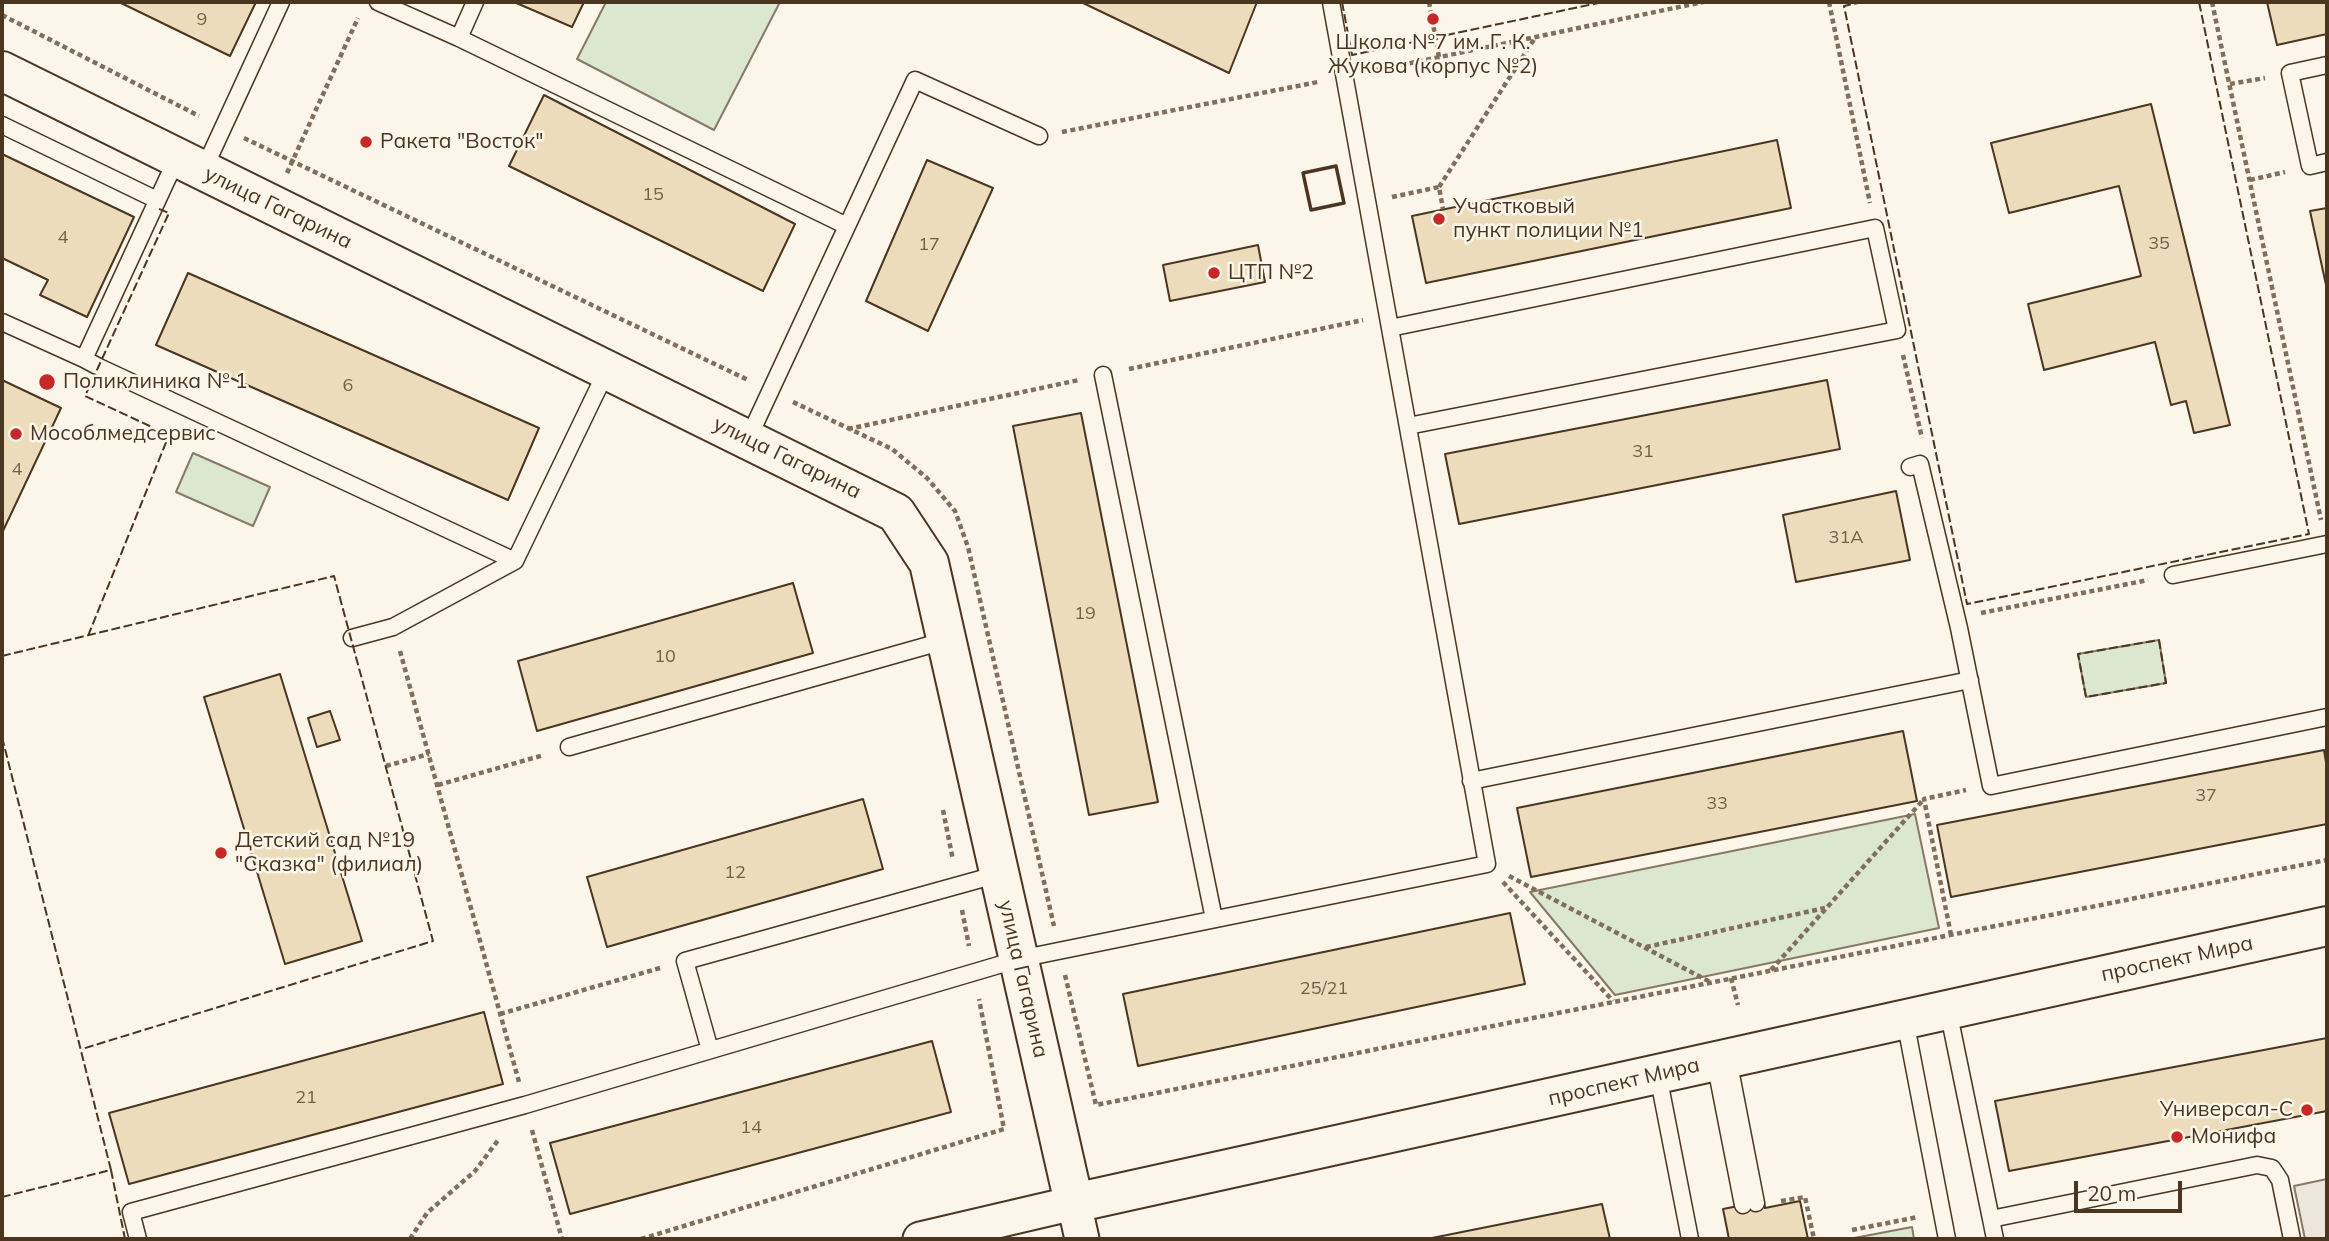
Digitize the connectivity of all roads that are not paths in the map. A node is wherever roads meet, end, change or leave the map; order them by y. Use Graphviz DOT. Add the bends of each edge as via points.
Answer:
graph roads {
  1 [pos="281,2"];
  2 [pos="379,2"];
  3 [pos="475,2"];
  4 [pos="1331,2"];
  5 [pos="459,38"];
  6 [pos="2327,65"];
  7 [pos="2,71"];
  8 [pos="2,125"];
  9 [pos="1039,136"];
  10 [pos="2327,162"];
  11 [pos="190,164"];
  12 [pos="157,200"];
  13 [pos="847,226"];
  14 [pos="1389,321"];
  15 [pos="2,323"];
  16 [pos="84,359"];
  17 [pos="607,370"];
  18 [pos="1103,375"];
  19 [pos="1408,426"];
  20 [pos="748,439"];
  21 [pos="1910,467"];
  22 [pos="2327,545"];
  23 [pos="515,561"];
  24 [pos="2173,575"];
  25 [pos="352,638"];
  26 [pos="947,639"];
  27 [pos="1970,680"];
  28 [pos="2327,717"];
  29 [pos="569,747"];
  30 [pos="1471,781"];
  31 [pos="999,874"];
  32 [pos="1214,919"];
  33 [pos="2327,926"];
  34 [pos="1019,959"];
  35 [pos="1948,1010"];
  36 [pos="1905,1020"];
  37 [pos="710,1050"];
  38 [pos="1722,1060"];
  39 [pos="1658,1075"];
  40 [pos="1750,1204"];
  41 [pos="1991,1219"];
  42 [pos="1078,1221"];
  43 [pos="138,1239"];
  44 [pos="920,1239"];
  45 [pos="1690,1239"];
  46 [pos="1947,1239"];
  47 [pos="1995,1239"];
  48 [pos="2292,1239"];
  1 -- 11 [label="lane" via="223,128"];
  2 -- 5 [label="lane"];
  3 -- 5 [label="lane"];
  4 -- 14 [label="lane"];
  5 -- 13 [label="lane"];
  6 -- 10 [label="lane" via="2290,73 2310,166"];
  7 -- 11 [label="street, улица Гагарина"];
  8 -- 12 [label="lane"];
  9 -- 13 [label="lane" via="915,80"];
  11 -- 12 [label="lane"];
  11 -- 17 [label="street, улица Гагарина"];
  12 -- 16 [label="lane"];
  13 -- 20 [label="lane"];
  14 -- 19 [label="lane"];
  14 -- 19 [label="lane" via="1875,228 1897,330"];
  15 -- 16 [label="lane"];
  16 -- 23 [label="lane"];
  17 -- 20 [label="street, улица Гагарина"];
  17 -- 23 [label="lane"];
  18 -- 32 [label="lane"];
  19 -- 30 [label="lane"];
  20 -- 26 [label="street, улица Гагарина" via="896,513 929,564"];
  21 -- 27 [label="lane" via="1920,464 1939,573"];
  22 -- 24 [label="lane" via="2288,545"];
  23 -- 25 [label="lane" via="393,627"];
  26 -- 29 [label="lane"];
  26 -- 31 [label="street, улица Гагарина"];
  27 -- 28 [label="lane" via="1991,786"];
  27 -- 30 [label="lane"];
  30 -- 32 [label="lane" via="1487,864"];
  31 -- 34 [label="street, улица Гагарина"];
  31 -- 37 [label="lane" via="685,961"];
  32 -- 34 [label="lane"];
  33 -- 35 [label="street, проспект Мира"];
  34 -- 37 [label="lane"];
  34 -- 42 [label="street, улица Гагарина"];
  35 -- 36 [label="street, проспект Мира"];
  35 -- 41 [label="lane"];
  36 -- 38 [label="street, проспект Мира"];
  36 -- 46 [label="lane"];
  37 -- 43 [label="lane" via="131,1212"];
  38 -- 39 [label="street, проспект Мира"];
  38 -- 40 [label="lane"];
  39 -- 42 [label="street, проспект Мира"];
  39 -- 45 [label="lane"];
  41 -- 47 [label="lane"];
  41 -- 48 [label="lane" via="2258,1165 2272,1168 2280,1180"];
  42 -- 44 [label="street, проспект Мира"];
}
